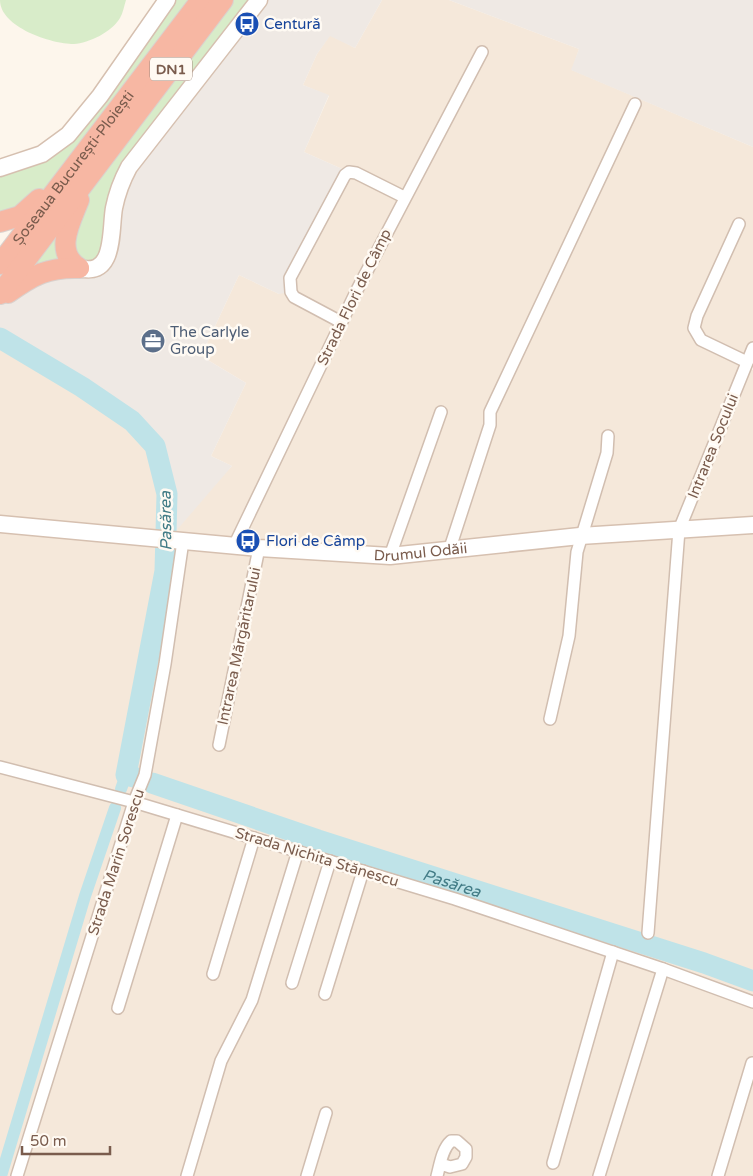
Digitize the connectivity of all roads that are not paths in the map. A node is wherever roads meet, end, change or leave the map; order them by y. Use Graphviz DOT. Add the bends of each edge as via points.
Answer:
graph roads {
  1 [pos="167,0"];
  2 [pos="200,0"];
  3 [pos="223,0"];
  4 [pos="259,0"];
  5 [pos="482,52"];
  6 [pos="636,104"];
  7 [pos="111,133"];
  8 [pos="0,168"];
  9 [pos="80,174"];
  10 [pos="404,198"];
  11 [pos="0,222"];
  12 [pos="739,224"];
  13 [pos="0,264"];
  14 [pos="79,268"];
  15 [pos="0,296"];
  16 [pos="341,322"];
  17 [pos="753,348"];
  18 [pos="747,362"];
  19 [pos="441,412"];
  20 [pos="608,436"];
  21 [pos="0,524"];
  22 [pos="753,525"];
  23 [pos="679,530"];
  24 [pos="580,536"];
  25 [pos="183,541"];
  26 [pos="234,546"];
  27 [pos="259,548"];
  28 [pos="449,551"];
  29 [pos="390,556"];
  30 [pos="550,719"];
  31 [pos="219,744"];
  32 [pos="0,767"];
  33 [pos="134,802"];
  34 [pos="177,815"];
  35 [pos="254,838"];
  36 [pos="298,851"];
  37 [pos="330,861"];
  38 [pos="363,871"];
  39 [pos="648,932"];
  40 [pos="614,952"];
  41 [pos="663,969"];
  42 [pos="213,974"];
  43 [pos="292,983"];
  44 [pos="325,994"];
  45 [pos="753,1002"];
  46 [pos="118,1008"];
  47 [pos="752,1063"];
  48 [pos="326,1113"];
  49 [pos="553,1163"];
  50 [pos="441,1164"];
  51 [pos="17,1176"];
  52 [pos="187,1176"];
  53 [pos="306,1176"];
  54 [pos="437,1176"];
  55 [pos="599,1176"];
  56 [pos="718,1176"];
  1 -- 8 [label="street" via="100,96 68,135 42,154"];
  2 -- 7 [label="highway, Șoseaua București-Ploiești / DN1"];
  3 -- 7 [label="highway, Șoseaua București-Ploiești / DN1"];
  4 -- 14 [label="street" via="129,167 118,192 106,259 94,268"];
  5 -- 10 [label="street, Strada Flori de Câmp"];
  6 -- 28 [label="street" via="490,412 490,425"];
  7 -- 9 [label="highway, Șoseaua București-Ploiești / DN1"];
  9 -- 11 [label="highway" via="20,216"];
  9 -- 13 [label="highway, Șoseaua București-Ploiești / DN1"];
  9 -- 14 [label="highway" via="65,246 69,258"];
  9 -- 15 [label="highway, Șoseaua București-Ploiești / DN1"];
  10 -- 16 [label="street, Strada Flori de Câmp"];
  10 -- 16 [label="street" via="350,172 340,180 290,278 294,297"];
  12 -- 18 [label="street" via="694,328 702,340"];
  14 -- 15 [label="highway" via="43,271"];
  16 -- 26 [label="street, Strada Flori de Câmp"];
  17 -- 18 [label="street, Intrarea Socului"];
  18 -- 23 [label="street, Intrarea Socului"];
  19 -- 29 [label="street"];
  20 -- 24 [label="street" via="607,453"];
  21 -- 25 [label="street, Drumul Odăii"];
  22 -- 23 [label="street, Drumul Odăii"];
  23 -- 24 [label="street, Drumul Odăii"];
  23 -- 39 [label="street, Intrarea Socului"];
  24 -- 28 [label="street, Drumul Odăii"];
  24 -- 30 [label="street" via="569,636"];
  25 -- 26 [label="street, Drumul Odăii"];
  25 -- 33 [label="street, Strada Marin Sorescu" via="145,775"];
  26 -- 27 [label="street, Drumul Odăii"];
  27 -- 29 [label="street, Drumul Odăii"];
  27 -- 31 [label="street, Intrarea Mărgăritarului"];
  28 -- 29 [label="street, Drumul Odăii"];
  32 -- 33 [label="street, Strada Nichita Stănescu"];
  33 -- 34 [label="street, Strada Nichita Stănescu"];
  33 -- 51 [label="street, Strada Marin Sorescu"];
  34 -- 35 [label="street, Strada Nichita Stănescu"];
  34 -- 46 [label="street"];
  35 -- 36 [label="street, Strada Nichita Stănescu"];
  35 -- 42 [label="street"];
  36 -- 37 [label="street, Strada Nichita Stănescu"];
  36 -- 52 [label="street" via="252,1000 221,1061"];
  37 -- 38 [label="street, Strada Nichita Stănescu"];
  37 -- 43 [label="street"];
  38 -- 40 [label="street, Strada Nichita Stănescu"];
  38 -- 44 [label="street"];
  40 -- 41 [label="street, Strada Nichita Stănescu"];
  40 -- 49 [label="street"];
  41 -- 45 [label="street, Strada Nichita Stănescu"];
  41 -- 55 [label="street"];
  47 -- 56 [label="street"];
  48 -- 53 [label="street"];
  50 -- 54 [label="street"];
}
